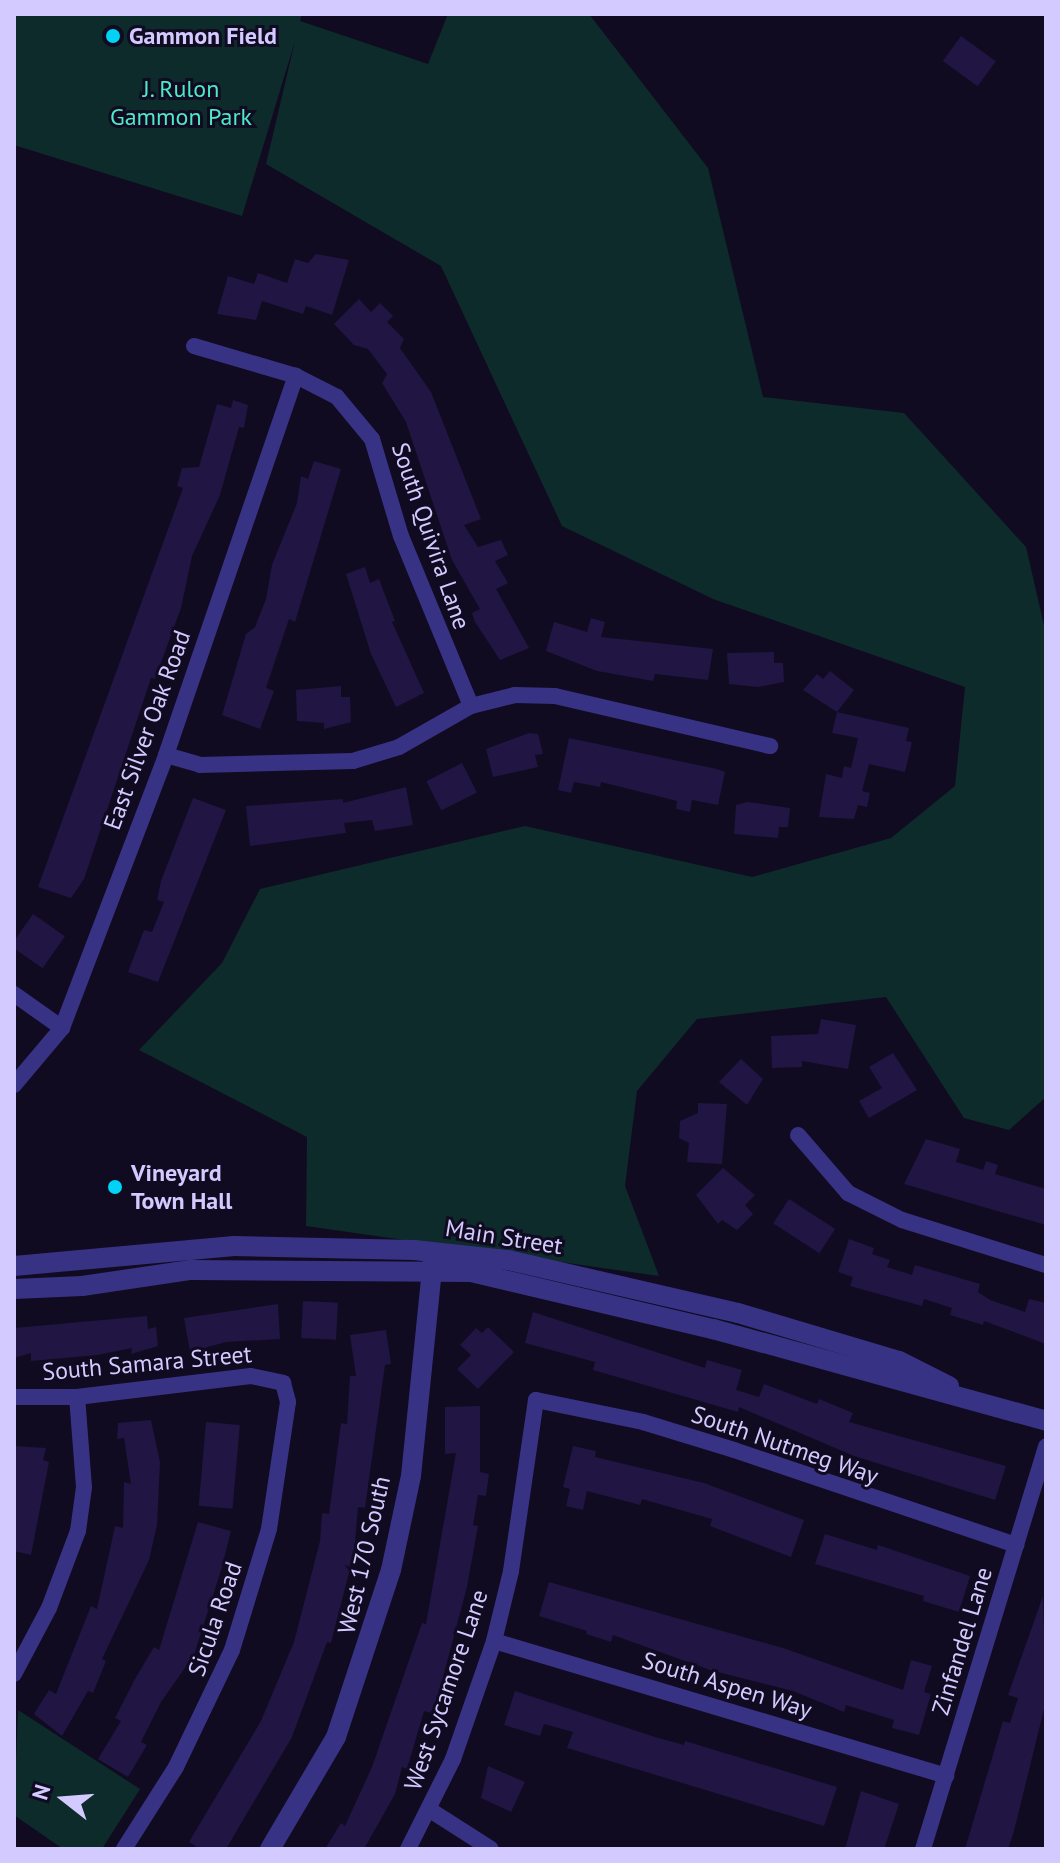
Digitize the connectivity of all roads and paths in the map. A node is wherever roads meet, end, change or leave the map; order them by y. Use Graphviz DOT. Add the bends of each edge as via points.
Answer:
graph roads {
  1 [pos="194,346"];
  2 [pos="296,376"];
  3 [pos="471,706"];
  4 [pos="770,746"];
  5 [pos="166,755"];
  6 [pos="14,994"];
  7 [pos="62,1028"];
  8 [pos="14,1085"];
  9 [pos="798,1135"];
  10 [pos="432,1261"];
  11 [pos="1046,1265"];
  12 [pos="14,1266"];
  13 [pos="14,1289"];
  14 [pos="283,1383"];
  15 [pos="14,1397"];
  16 [pos="77,1397"];
  17 [pos="536,1400"];
  18 [pos="1046,1421"];
  19 [pos="1046,1446"];
  20 [pos="1016,1545"];
  21 [pos="494,1641"];
  22 [pos="22,1644"];
  23 [pos="14,1674"];
  24 [pos="946,1776"];
  25 [pos="430,1810"];
  26 [pos="127,1848"];
  27 [pos="270,1849"];
  28 [pos="408,1849"];
  29 [pos="491,1849"];
  30 [pos="923,1849"];
  1 -- 2 [label="street, South Quivira Lane"];
  2 -- 3 [label="street, South Quivira Lane" via="337,397 372,439 401,536"];
  2 -- 5 [label="street, East Silver Oak Road"];
  3 -- 4 [label="street" via="515,695 555,696"];
  3 -- 5 [label="street" via="399,747 353,761 200,765"];
  5 -- 7 [label="street, East Silver Oak Road"];
  6 -- 7 [label="street"];
  7 -- 8 [label="street, East Silver Oak Road"];
  9 -- 11 [label="street" via="848,1193 902,1220"];
  10 -- 12 [label="street, Main Street" via="234,1246"];
  10 -- 13 [label="street, Main Street" via="191,1270 82,1286"];
  10 -- 18 [label="street, Main Street"];
  10 -- 27 [label="street, West 170 South" via="411,1476 383,1600 336,1737"];
  14 -- 16 [label="street, South Samara Street" via="251,1376"];
  14 -- 26 [label="street, Sicula Road" via="288,1402 285,1449 252,1595 207,1709"];
  15 -- 16 [label="street, South Samara Street"];
  16 -- 22 [label="street" via="84,1487 78,1531"];
  17 -- 20 [label="street, South Nutmeg Way" via="704,1441"];
  17 -- 21 [label="street, West Sycamore Lane" via="511,1571"];
  19 -- 20 [label="street, Zinfandel Lane"];
  20 -- 24 [label="street, Zinfandel Lane"];
  21 -- 24 [label="street, South Aspen Way"];
  21 -- 25 [label="street, West Sycamore Lane"];
  22 -- 23 [label="street"];
  24 -- 30 [label="street, Zinfandel Lane"];
  25 -- 28 [label="street, West Sycamore Lane"];
  25 -- 29 [label="street"];
}
